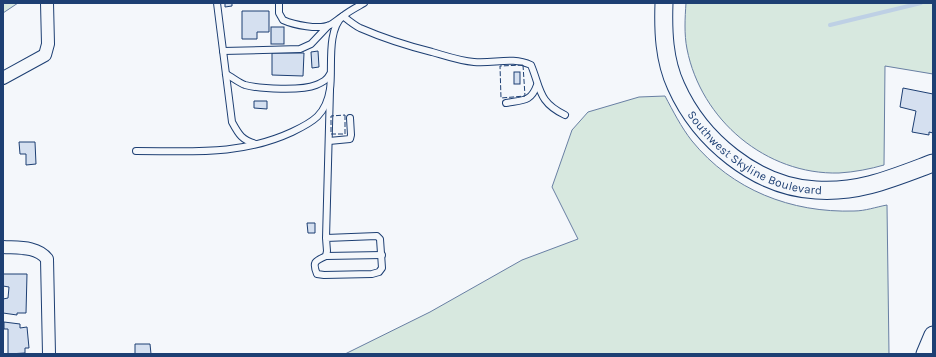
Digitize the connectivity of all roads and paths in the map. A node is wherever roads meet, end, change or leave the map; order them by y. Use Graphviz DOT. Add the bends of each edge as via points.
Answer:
graph roads {
  1 [pos="47,3"];
  2 [pos="217,3"];
  3 [pos="279,3"];
  4 [pos="364,3"];
  5 [pos="664,3"];
  6 [pos="343,16"];
  7 [pos="328,26"];
  8 [pos="223,51"];
  9 [pos="226,74"];
  10 [pos="330,74"];
  11 [pos="3,78"];
  12 [pos="537,85"];
  13 [pos="330,90"];
  14 [pos="506,103"];
  15 [pos="565,115"];
  16 [pos="350,118"];
  17 [pos="329,141"];
  18 [pos="258,144"];
  19 [pos="136,151"];
  20 [pos="933,163"];
  21 [pos="326,238"];
  22 [pos="3,247"];
  23 [pos="382,255"];
  24 [pos="326,256"];
  25 [pos="933,335"];
  26 [pos="49,354"];
  27 [pos="925,354"];
  1 -- 11 [label="street" via="46,55"];
  2 -- 8 [label="lane"];
  3 -- 7 [label="lane" via="279,13 283,20 306,27"];
  4 -- 6 [label="lane"];
  5 -- 20 [label="main road, Southwest Skyline Boulevard" via="664,35 676,86 699,124 728,155 748,168 803,189 846,190 871,186"];
  6 -- 7 [label="lane"];
  6 -- 10 [label="lane" via="334,28"];
  6 -- 12 [label="lane" via="359,28 454,58 474,62 522,61 531,65"];
  7 -- 8 [label="lane" via="311,44 300,49"];
  8 -- 9 [label="lane"];
  9 -- 10 [label="lane" via="244,85 270,88 315,86 326,80"];
  9 -- 18 [label="lane" via="232,122 245,141"];
  10 -- 13 [label="lane"];
  12 -- 14 [label="lane" via="533,96 528,100"];
  12 -- 15 [label="lane" via="544,100 554,110"];
  13 -- 17 [label="lane"];
  13 -- 18 [label="lane" via="319,115 310,123 277,139"];
  16 -- 17 [label="lane" via="350,139"];
  17 -- 21 [label="lane"];
  18 -- 19 [label="lane" via="242,149 214,151"];
  21 -- 23 [label="lane" via="377,236 380,239"];
  21 -- 24 [label="lane"];
  22 -- 26 [label="street" via="25,248 43,253 47,259"];
  23 -- 24 [label="lane"];
  23 -- 24 [label="lane" via="382,268 379,272 317,274 315,263"];
  25 -- 27 [label="main road"];
}
